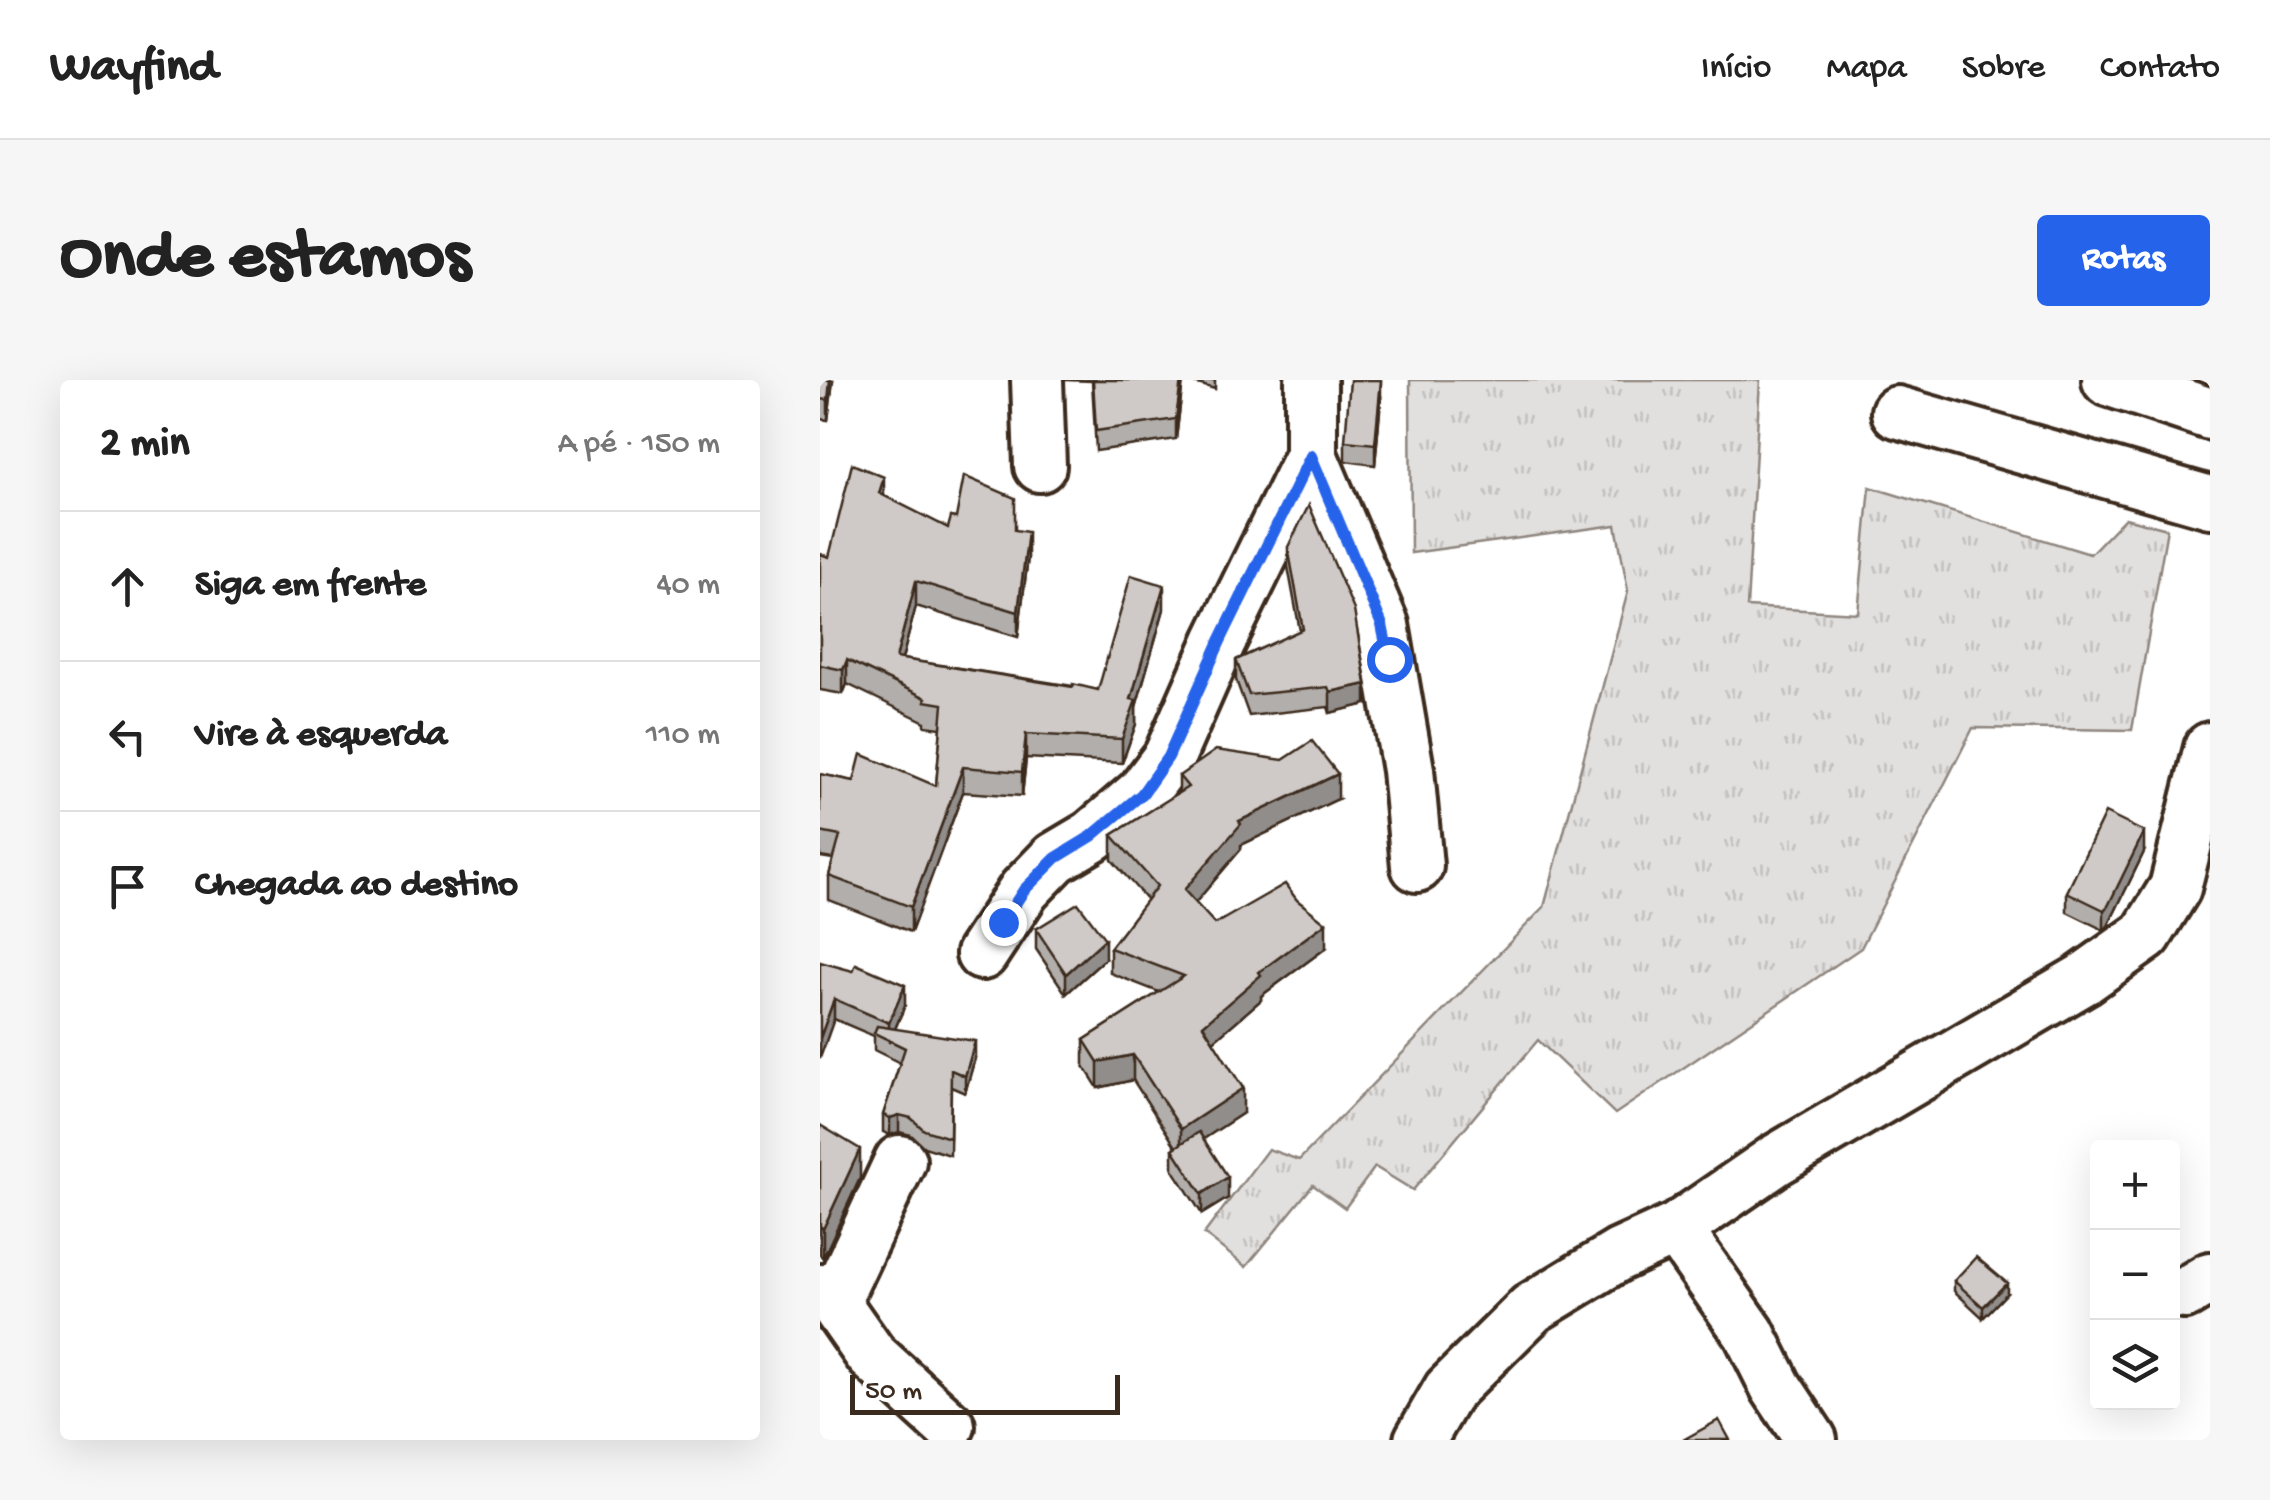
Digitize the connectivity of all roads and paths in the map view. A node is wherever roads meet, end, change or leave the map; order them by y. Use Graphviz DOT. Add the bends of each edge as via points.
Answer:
graph roads {
  1 [pos="1037,380"];
  2 [pos="1311,380"];
  3 [pos="2108,380"];
  4 [pos="1898,412"];
  5 [pos="2210,414"];
  6 [pos="1311,456"];
  7 [pos="1040,466"];
  8 [pos="2210,502"];
  9 [pos="2210,748"];
  10 [pos="1417,866"];
  11 [pos="982,954"];
  12 [pos="900,1161"];
  13 [pos="1676,1229"];
  14 [pos="827,1296"];
  15 [pos="950,1426"];
  16 [pos="1420,1440"];
  17 [pos="1811,1440"];
  1 -- 7 [label="street"];
  2 -- 6 [label="street"];
  3 -- 5 [label="street"];
  4 -- 8 [label="street"];
  6 -- 10 [label="street" via="1382,625"];
  6 -- 11 [label="street" via="1168,757 1142,794 1024,890"];
  9 -- 13 [label="street" via="2175,888 2146,935 2084,979 1776,1160"];
  12 -- 14 [label="street"];
  13 -- 16 [label="street" via="1532,1308 1449,1390"];
  13 -- 17 [label="street" via="1749,1333"];
  14 -- 15 [label="street" via="871,1354"];
}
